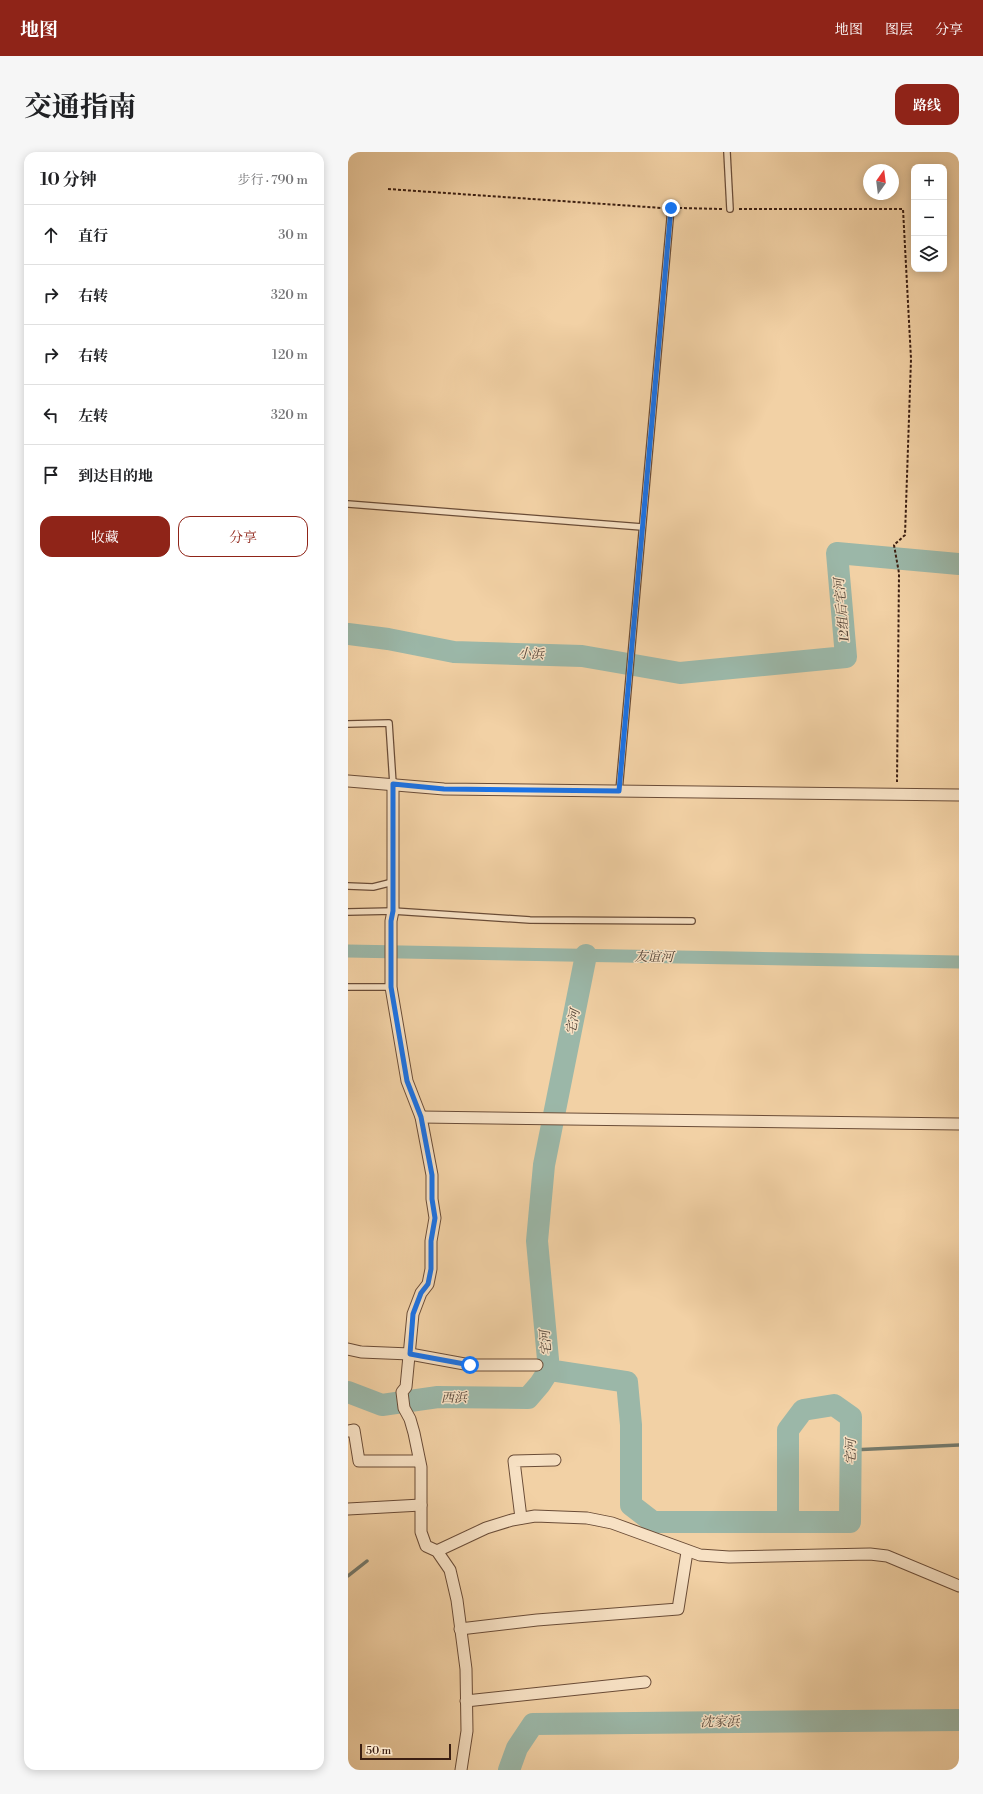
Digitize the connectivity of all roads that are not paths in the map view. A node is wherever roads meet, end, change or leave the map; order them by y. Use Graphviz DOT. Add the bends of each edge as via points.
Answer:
graph roads {
  1 [pos="727,152"];
  2 [pos="671,208"];
  3 [pos="730,209"];
  4 [pos="348,504"];
  5 [pos="642,527"];
  6 [pos="348,724"];
  7 [pos="348,781"];
  8 [pos="393,784"];
  9 [pos="619,791"];
  10 [pos="959,795"];
  11 [pos="393,882"];
  12 [pos="348,886"];
  13 [pos="348,912"];
  14 [pos="392,916"];
  15 [pos="692,921"];
  16 [pos="348,987"];
  17 [pos="391,987"];
  18 [pos="421,1117"];
  19 [pos="959,1124"];
  20 [pos="348,1349"];
  21 [pos="410,1354"];
  22 [pos="537,1365"];
  23 [pos="348,1431"];
  24 [pos="555,1460"];
  25 [pos="419,1461"];
  26 [pos="421,1505"];
  27 [pos="348,1509"];
  28 [pos="521,1518"];
  29 [pos="437,1551"];
  30 [pos="687,1552"];
  31 [pos="959,1586"];
  32 [pos="460,1629"];
  33 [pos="645,1682"];
  34 [pos="466,1701"];
  35 [pos="461,1770"];
  1 -- 3 [label="lane"];
  2 -- 5 [label="lane"];
  4 -- 5 [label="lane"];
  5 -- 9 [label="lane"];
  6 -- 8 [label="lane" via="389,723"];
  7 -- 8 [label="street"];
  8 -- 9 [label="street" via="444,789"];
  8 -- 11 [label="street"];
  9 -- 10 [label="street"];
  11 -- 12 [label="lane" via="374,887"];
  11 -- 14 [label="street"];
  13 -- 14 [label="lane"];
  14 -- 15 [label="lane"];
  14 -- 17 [label="street"];
  16 -- 17 [label="lane"];
  17 -- 18 [label="street" via="407,1081"];
  18 -- 19 [label="street"];
  18 -- 21 [label="street" via="432,1175 435,1218 431,1241 430,1276 413,1314"];
  20 -- 21 [label="street"];
  21 -- 22 [label="street" via="470,1365"];
  21 -- 25 [label="street" via="406,1387 402,1392 403,1404 414,1432"];
  23 -- 25 [label="street" via="354,1430 359,1461"];
  24 -- 28 [label="street" via="514,1461"];
  25 -- 26 [label="street"];
  26 -- 27 [label="street"];
  26 -- 29 [label="street" via="423,1540 426,1546"];
  28 -- 29 [label="street" via="486,1528"];
  28 -- 30 [label="street" via="587,1518 612,1523"];
  29 -- 32 [label="street" via="450,1570"];
  30 -- 31 [label="street" via="729,1557 870,1554 887,1556"];
  30 -- 32 [label="street" via="678,1609"];
  32 -- 34 [label="street" via="466,1669"];
  33 -- 34 [label="street"];
  34 -- 35 [label="street" via="467,1731"];
}
